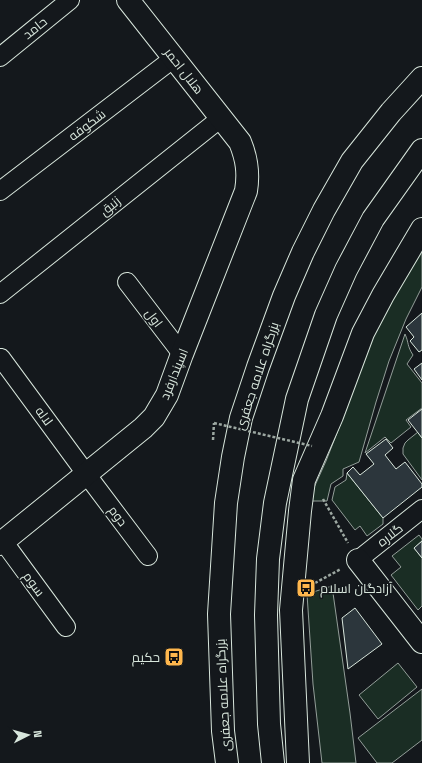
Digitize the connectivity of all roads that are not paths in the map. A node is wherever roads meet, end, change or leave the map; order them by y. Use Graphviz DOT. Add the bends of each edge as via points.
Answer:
graph roads {
  1 [pos="70,0"];
  2 [pos="128,0"];
  3 [pos="0,57"];
  4 [pos="174,58"];
  5 [pos="422,78"];
  6 [pos="221,118"];
  7 [pos="240,142"];
  8 [pos="422,150"];
  9 [pos="0,191"];
  10 [pos="422,229"];
  11 [pos="127,282"];
  12 [pos="0,294"];
  13 [pos="182,354"];
  14 [pos="1,358"];
  15 [pos="87,475"];
  16 [pos="422,509"];
  17 [pos="2,543"];
  18 [pos="148,556"];
  19 [pos="358,560"];
  20 [pos="66,627"];
  21 [pos="422,642"];
  22 [pos="227,763"];
  23 [pos="273,763"];
  24 [pos="298,763"];
  1 -- 3 [label="street, حامد"];
  2 -- 4 [label="main road, هلال احمر"];
  4 -- 6 [label="main road, هلال احمر"];
  4 -- 9 [label="street, شکوفه"];
  5 -- 22 [label="main road, بزرگراه علامه جعفری" via="352,161 324,210 284,296 241,418 226,503 219,614 223,732"];
  6 -- 7 [label="main road, هلال احمر"];
  6 -- 12 [label="street, زنبق"];
  7 -- 13 [label="main road, اسپندارفرد" via="247,166 246,191"];
  8 -- 23 [label="main road" via="373,219 346,270 326,315 297,399 275,504 268,560 266,615 269,724"];
  10 -- 24 [label="main road" via="363,333 332,416 304,480 291,610"];
  11 -- 13 [label="street, اول"];
  13 -- 15 [label="main road, اسپندارفرد" via="167,395 154,417"];
  14 -- 15 [label="street, لاله"];
  15 -- 17 [label="main road, اسپندارفرد"];
  15 -- 18 [label="street, دوم"];
  16 -- 19 [label="street, گلاره"];
  17 -- 20 [label="street, سوم"];
  19 -- 21 [label="main road"];
}
